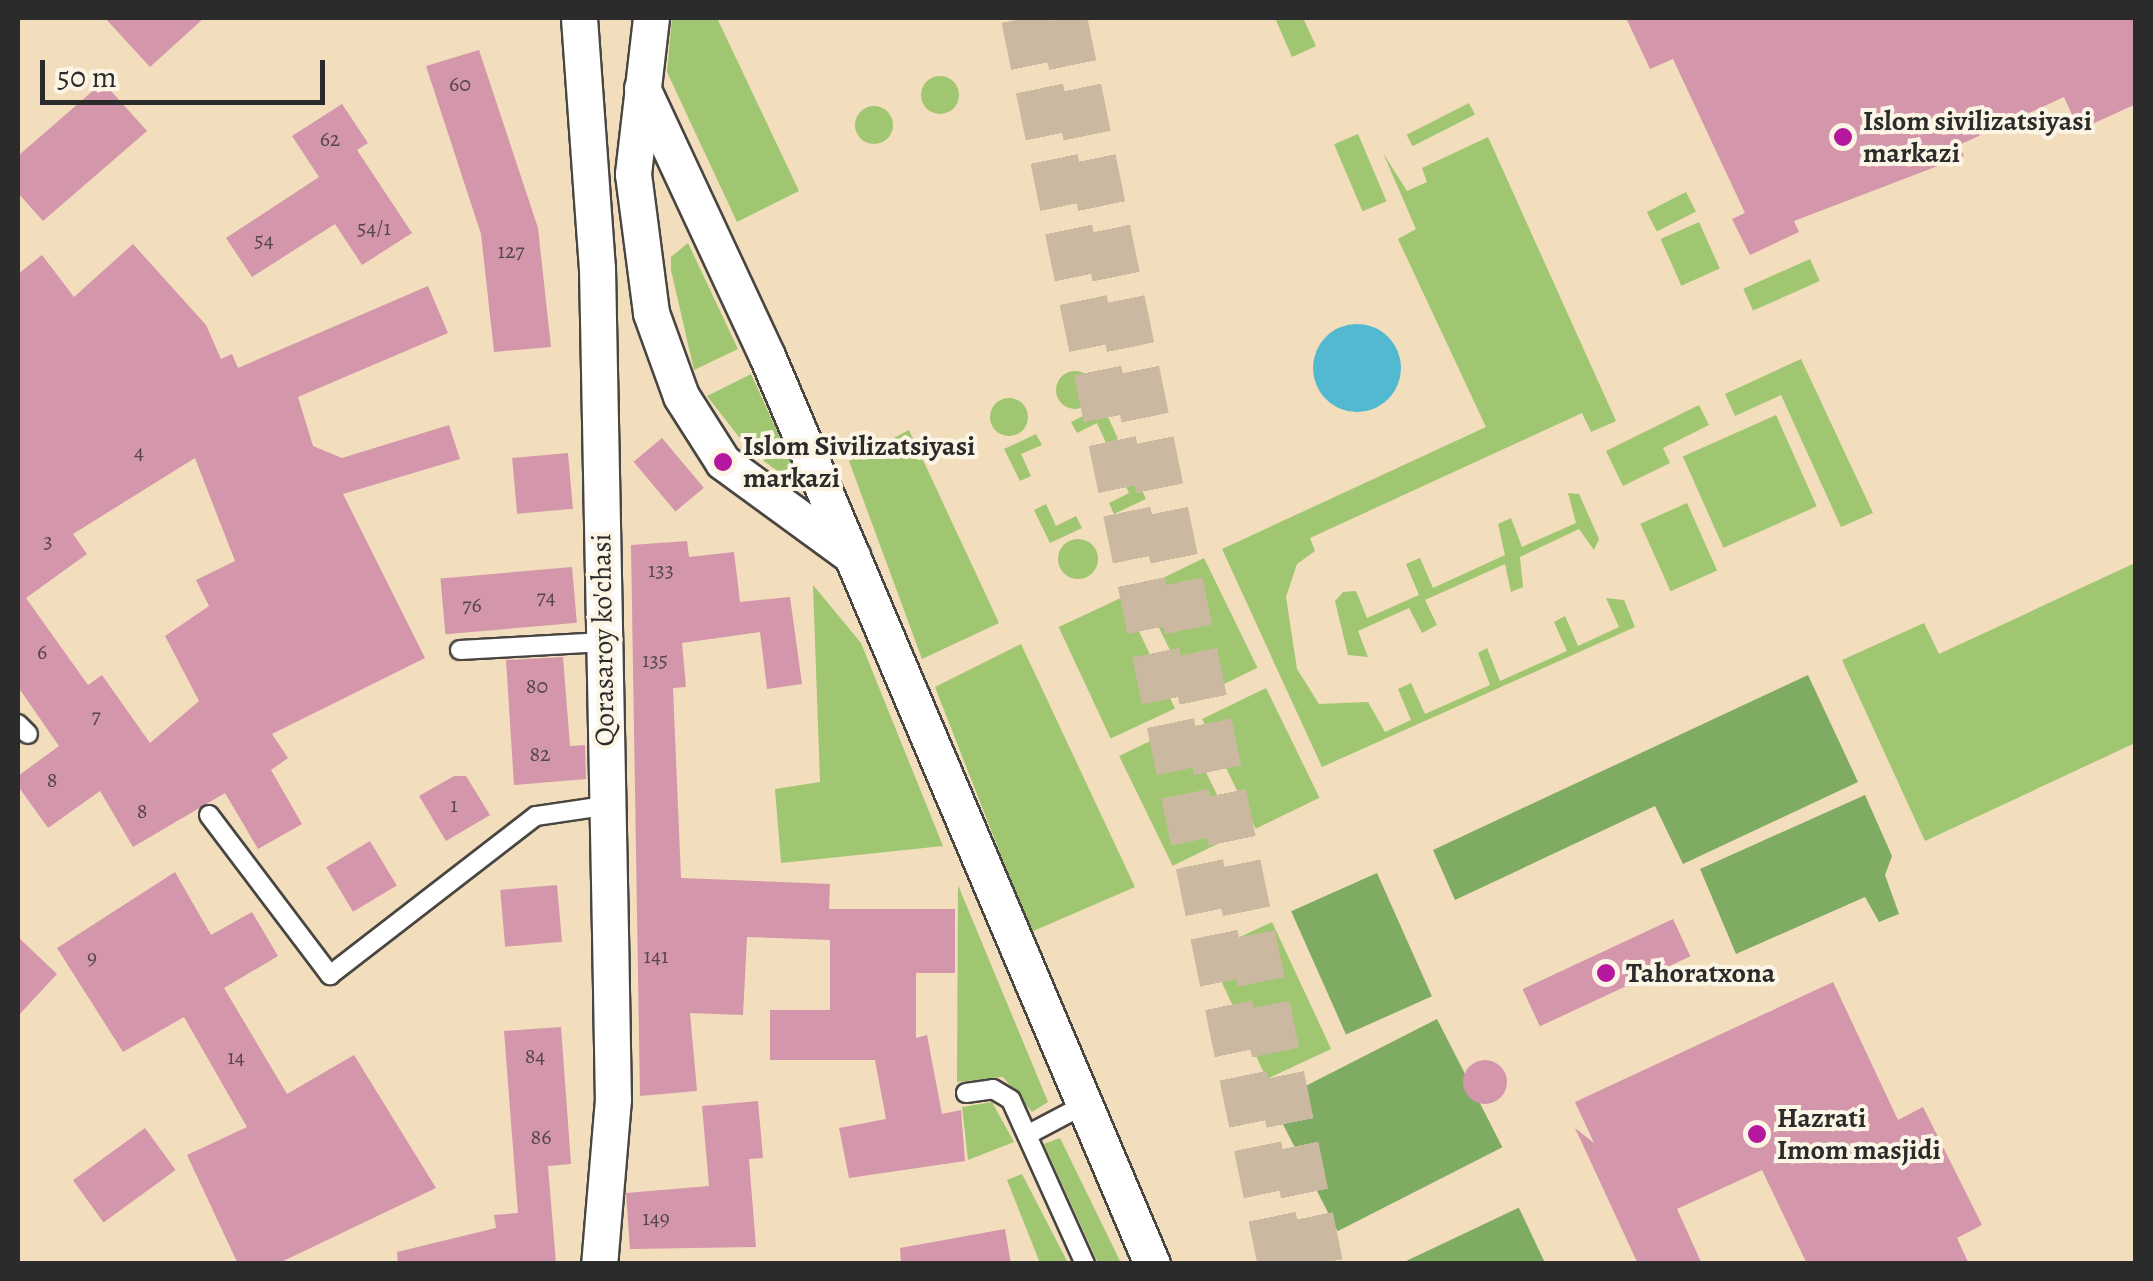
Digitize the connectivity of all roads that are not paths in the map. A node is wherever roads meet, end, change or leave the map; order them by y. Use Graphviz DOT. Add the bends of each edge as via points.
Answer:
graph roads {
  1 [pos="579,18"];
  2 [pos="651,18"];
  3 [pos="642,88"];
  4 [pos="853,556"];
  5 [pos="604,642"];
  6 [pos="460,650"];
  7 [pos="604,806"];
  8 [pos="209,815"];
  9 [pos="966,1093"];
  10 [pos="1084,1105"];
  11 [pos="1027,1135"];
  12 [pos="599,1264"];
  13 [pos="1086,1264"];
  14 [pos="1152,1264"];
  1 -- 5 [label="street, Qorasaroy ko'chasi" via="597,268"];
  2 -- 3 [label="street"];
  3 -- 4 [label="street"];
  3 -- 4 [label="street" via="633,174 640,252 681,396 723,462"];
  4 -- 10 [label="street"];
  5 -- 6 [label="lane"];
  5 -- 7 [label="street, Qorasaroy ko'chasi"];
  7 -- 8 [label="lane" via="536,816 330,976"];
  7 -- 12 [label="street, Qorasaroy ko'chasi" via="613,1099"];
  9 -- 11 [label="lane" via="1002,1093"];
  10 -- 11 [label="lane"];
  10 -- 14 [label="street"];
  11 -- 13 [label="lane"];
}
